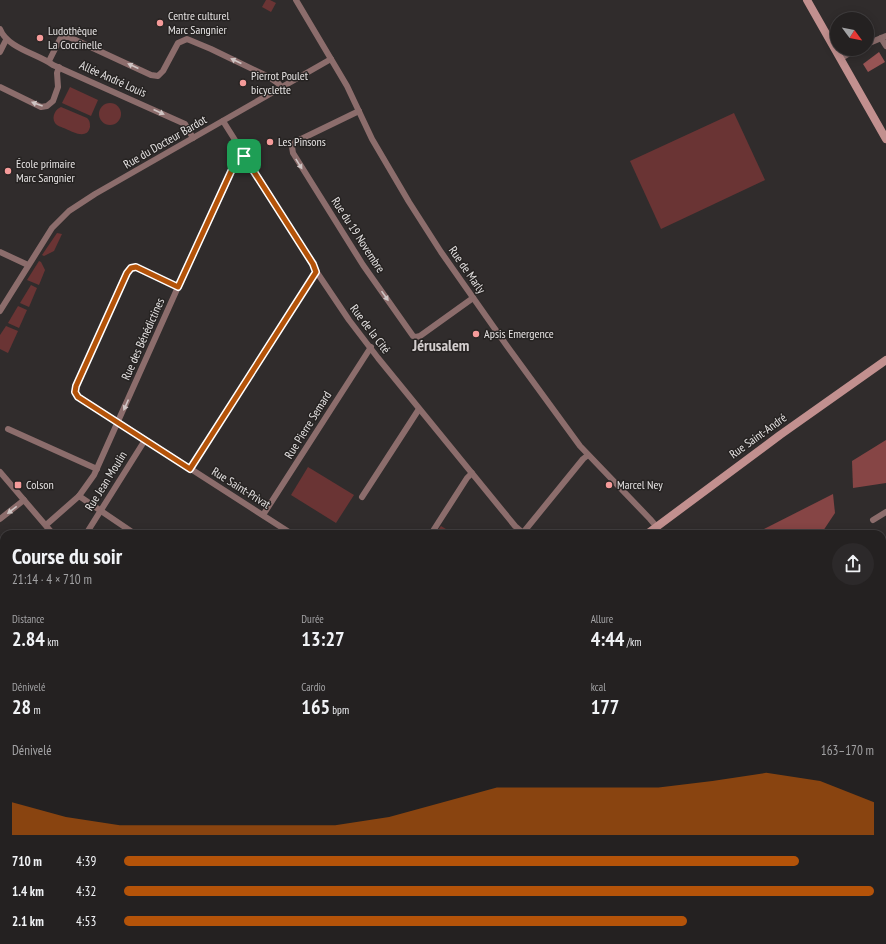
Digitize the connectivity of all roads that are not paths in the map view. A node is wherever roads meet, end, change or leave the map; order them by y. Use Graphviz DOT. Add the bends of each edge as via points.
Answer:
graph roads {
  1 [pos="296,0"];
  2 [pos="807,0"];
  3 [pos="0,29"];
  4 [pos="884,37"];
  5 [pos="6,40"];
  6 [pos="874,41"];
  7 [pos="886,46"];
  8 [pos="0,52"];
  9 [pos="845,56"];
  10 [pos="331,59"];
  11 [pos="840,59"];
  12 [pos="49,61"];
  13 [pos="59,67"];
  14 [pos="0,87"];
  15 [pos="281,88"];
  16 [pos="359,111"];
  17 [pos="223,121"];
  18 [pos="193,138"];
  19 [pos="886,139"];
  20 [pos="244,156"];
  21 [pos="0,252"];
  22 [pos="28,265"];
  23 [pos="316,272"];
  24 [pos="178,287"];
  25 [pos="473,298"];
  26 [pos="0,311"];
  27 [pos="370,347"];
  28 [pos="886,360"];
  29 [pos="419,409"];
  30 [pos="118,423"];
  31 [pos="8,429"];
  32 [pos="145,440"];
  33 [pos="588,454"];
  34 [pos="96,469"];
  35 [pos="190,469"];
  36 [pos="0,472"];
  37 [pos="472,473"];
  38 [pos="79,496"];
  39 [pos="362,497"];
  40 [pos="24,500"];
  41 [pos="100,512"];
  42 [pos="886,512"];
  43 [pos="264,515"];
  44 [pos="0,519"];
  45 [pos="873,520"];
  46 [pos="46,525"];
  47 [pos="50,530"];
  48 [pos="89,530"];
  49 [pos="129,530"];
  50 [pos="286,530"];
  51 [pos="434,530"];
  52 [pos="519,530"];
  53 [pos="525,530"];
  54 [pos="658,530"];
  1 -- 10 [label="street, Rue de Marly"];
  2 -- 11 [label="street"];
  3 -- 5 [label="street"];
  4 -- 6 [label="street"];
  4 -- 7 [label="street"];
  5 -- 8 [label="street"];
  5 -- 12 [label="street, Allée André Louis"];
  9 -- 11 [label="street"];
  10 -- 15 [label="street, Rue du Docteur Bardot"];
  10 -- 16 [label="street, Rue de Marly"];
  11 -- 19 [label="street"];
  12 -- 13 [label="street, Allée André Louis"];
  15 -- 12 [label="street, one-way" via="269,77 187,39 178,42 158,76 64,37"];
  13 -- 14 [label="street, one-way" via="58,87 53,101 47,106 41,107"];
  13 -- 18 [label="street, Allée André Louis, one-way" via="185,124"];
  15 -- 17 [label="street, Rue du Docteur Bardot"];
  16 -- 25 [label="street, Rue de Marly" via="372,139 409,202"];
  16 -- 25 [label="street, Rue du 19 Novembre, one-way" via="295,142 292,147 293,153 363,265 413,336 420,336"];
  17 -- 18 [label="street, Rue du Docteur Bardot"];
  17 -- 20 [label="street, Rue de la Cité"];
  18 -- 22 [label="street, Rue du Docteur Bardot" via="69,211 48,233"];
  20 -- 23 [label="street, Rue de la Cité"];
  20 -- 24 [label="street, Rue des Bénédictines" via="234,165"];
  21 -- 22 [label="street"];
  22 -- 26 [label="street, Rue du Docteur Bardot"];
  23 -- 27 [label="street, Rue de la Cité"];
  23 -- 35 [label="street"];
  24 -- 30 [label="street, Rue des Bénédictines, one-way"];
  24 -- 30 [label="street, Rue Saint-Privat" via="136,267 131,268 76,386 75,392 78,397"];
  25 -- 33 [label="street, Rue de Marly"];
  27 -- 29 [label="street, Rue de la Cité"];
  27 -- 43 [label="street, Rue Pierre Semard"];
  28 -- 54 [label="street, Rue Saint-André" via="780,435"];
  29 -- 37 [label="street, Rue de la Cité"];
  29 -- 39 [label="street"];
  30 -- 32 [label="street, Rue Saint-Privat"];
  30 -- 34 [label="street, Rue des Bénédictines"];
  31 -- 34 [label="street"];
  32 -- 35 [label="street, Rue Saint-Privat"];
  32 -- 41 [label="street, Rue Jean Moulin"];
  33 -- 53 [label="street"];
  33 -- 54 [label="street, Rue de Marly"];
  34 -- 38 [label="street, Rue des Bénédictines"];
  35 -- 43 [label="street, Rue Saint-Privat"];
  36 -- 40 [label="street"];
  37 -- 51 [label="street"];
  37 -- 52 [label="street, Rue de la Cité"];
  38 -- 41 [label="street"];
  38 -- 46 [label="street, Rue des Bénédictines"];
  40 -- 44 [label="street, one-way"];
  40 -- 46 [label="street"];
  41 -- 48 [label="street, Rue Jean Moulin"];
  41 -- 49 [label="street"];
  42 -- 45 [label="street"];
  43 -- 50 [label="street, Rue Saint-Privat"];
  46 -- 47 [label="street"];
}
